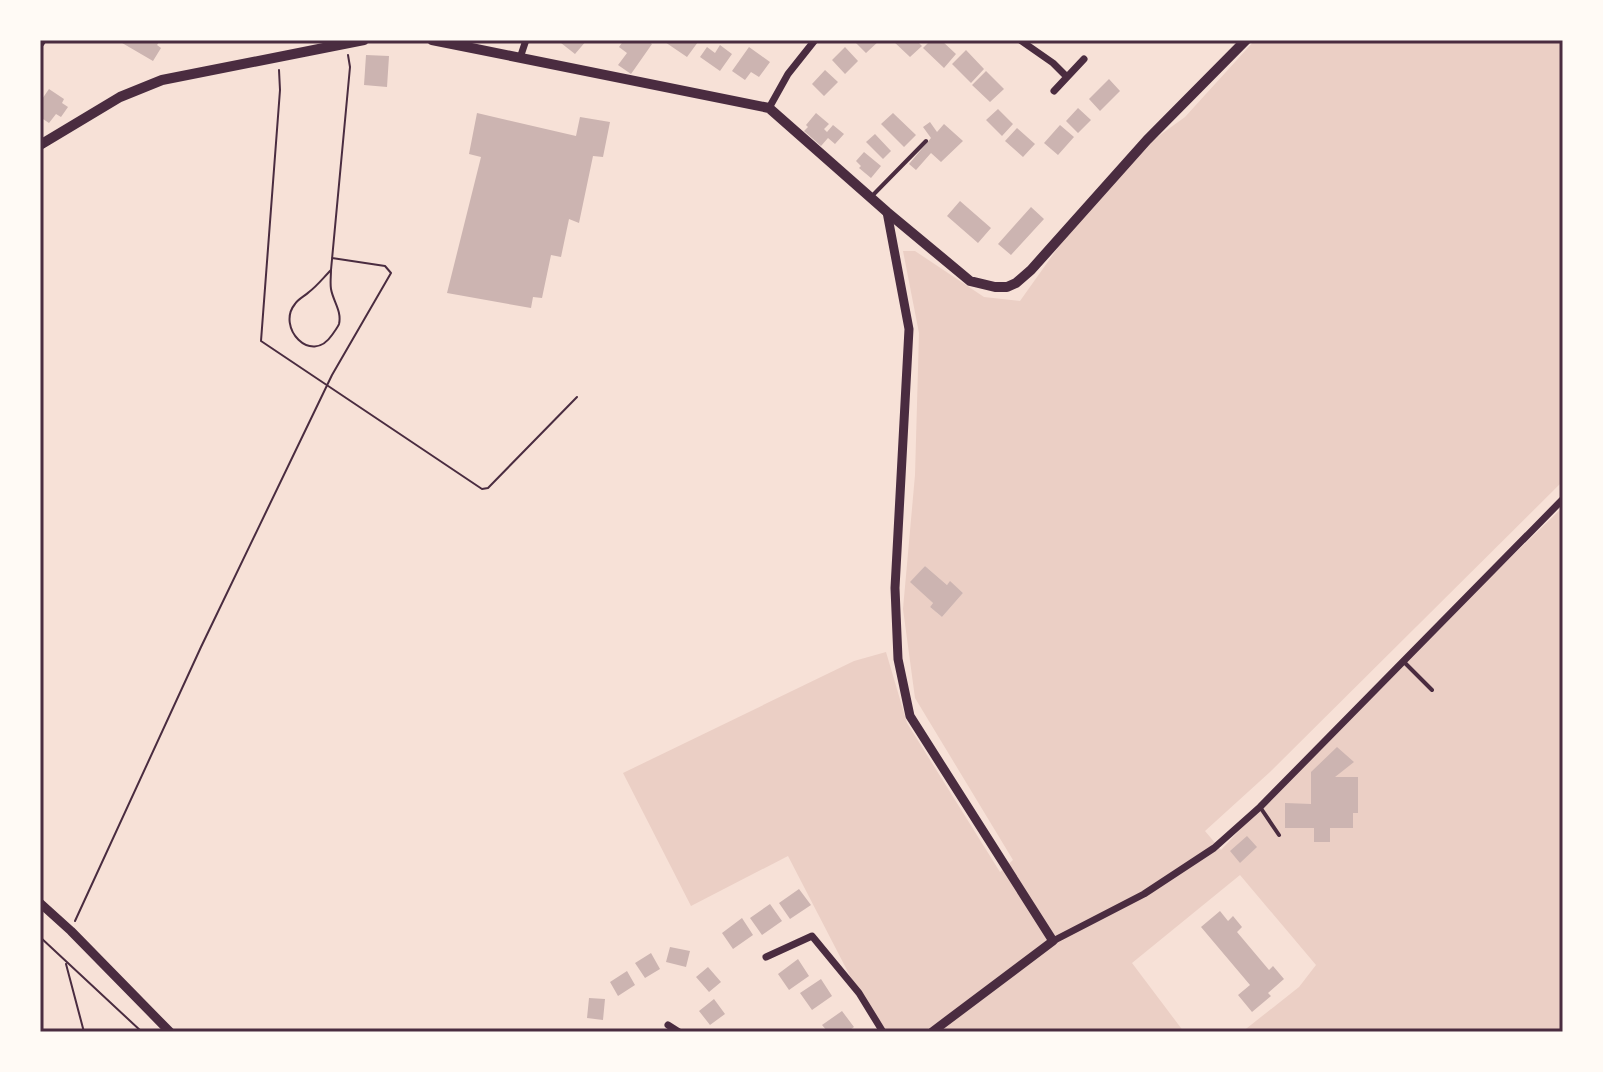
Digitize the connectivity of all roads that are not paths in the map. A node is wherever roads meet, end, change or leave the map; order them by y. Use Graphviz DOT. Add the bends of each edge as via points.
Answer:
graph roads {
  1 [pos="356,40"];
  2 [pos="364,40"];
  3 [pos="432,40"];
  4 [pos="526,40"];
  5 [pos="815,40"];
  6 [pos="1020,40"];
  7 [pos="1246,40"];
  8 [pos="520,58"];
  9 [pos="1084,59"];
  10 [pos="1067,77"];
  11 [pos="1054,91"];
  12 [pos="769,108"];
  13 [pos="926,141"];
  14 [pos="40,145"];
  15 [pos="871,198"];
  16 [pos="887,212"];
  17 [pos="1563,499"];
  18 [pos="1403,661"];
  19 [pos="1432,690"];
  20 [pos="1260,807"];
  21 [pos="1279,835"];
  22 [pos="40,903"];
  23 [pos="1053,941"];
  24 [pos="766,957"];
  25 [pos="668,1025"];
  26 [pos="170,1032"];
  27 [pos="679,1032"];
  28 [pos="883,1032"];
  29 [pos="932,1032"];
  1 -- 2 [label="main road"];
  1 -- 14 [label="main road" via="162,80 120,97"];
  3 -- 8 [label="main road"];
  4 -- 8 [label="street"];
  5 -- 12 [label="street"];
  6 -- 10 [label="street"];
  7 -- 16 [label="main road" via="1016,283 995,287 970,281"];
  8 -- 12 [label="main road"];
  9 -- 10 [label="street"];
  10 -- 11 [label="street"];
  12 -- 15 [label="main road"];
  13 -- 15 [label="lane"];
  15 -- 16 [label="main road"];
  16 -- 23 [label="street" via="909,329 895,588 898,659 910,716"];
  17 -- 18 [label="street"];
  18 -- 19 [label="lane"];
  18 -- 20 [label="street"];
  20 -- 21 [label="lane"];
  20 -- 23 [label="street" via="1214,848 1144,894"];
  22 -- 26 [label="street"];
  23 -- 29 [label="street"];
  24 -- 28 [label="street" via="812,936"];
  25 -- 27 [label="street"];
}
